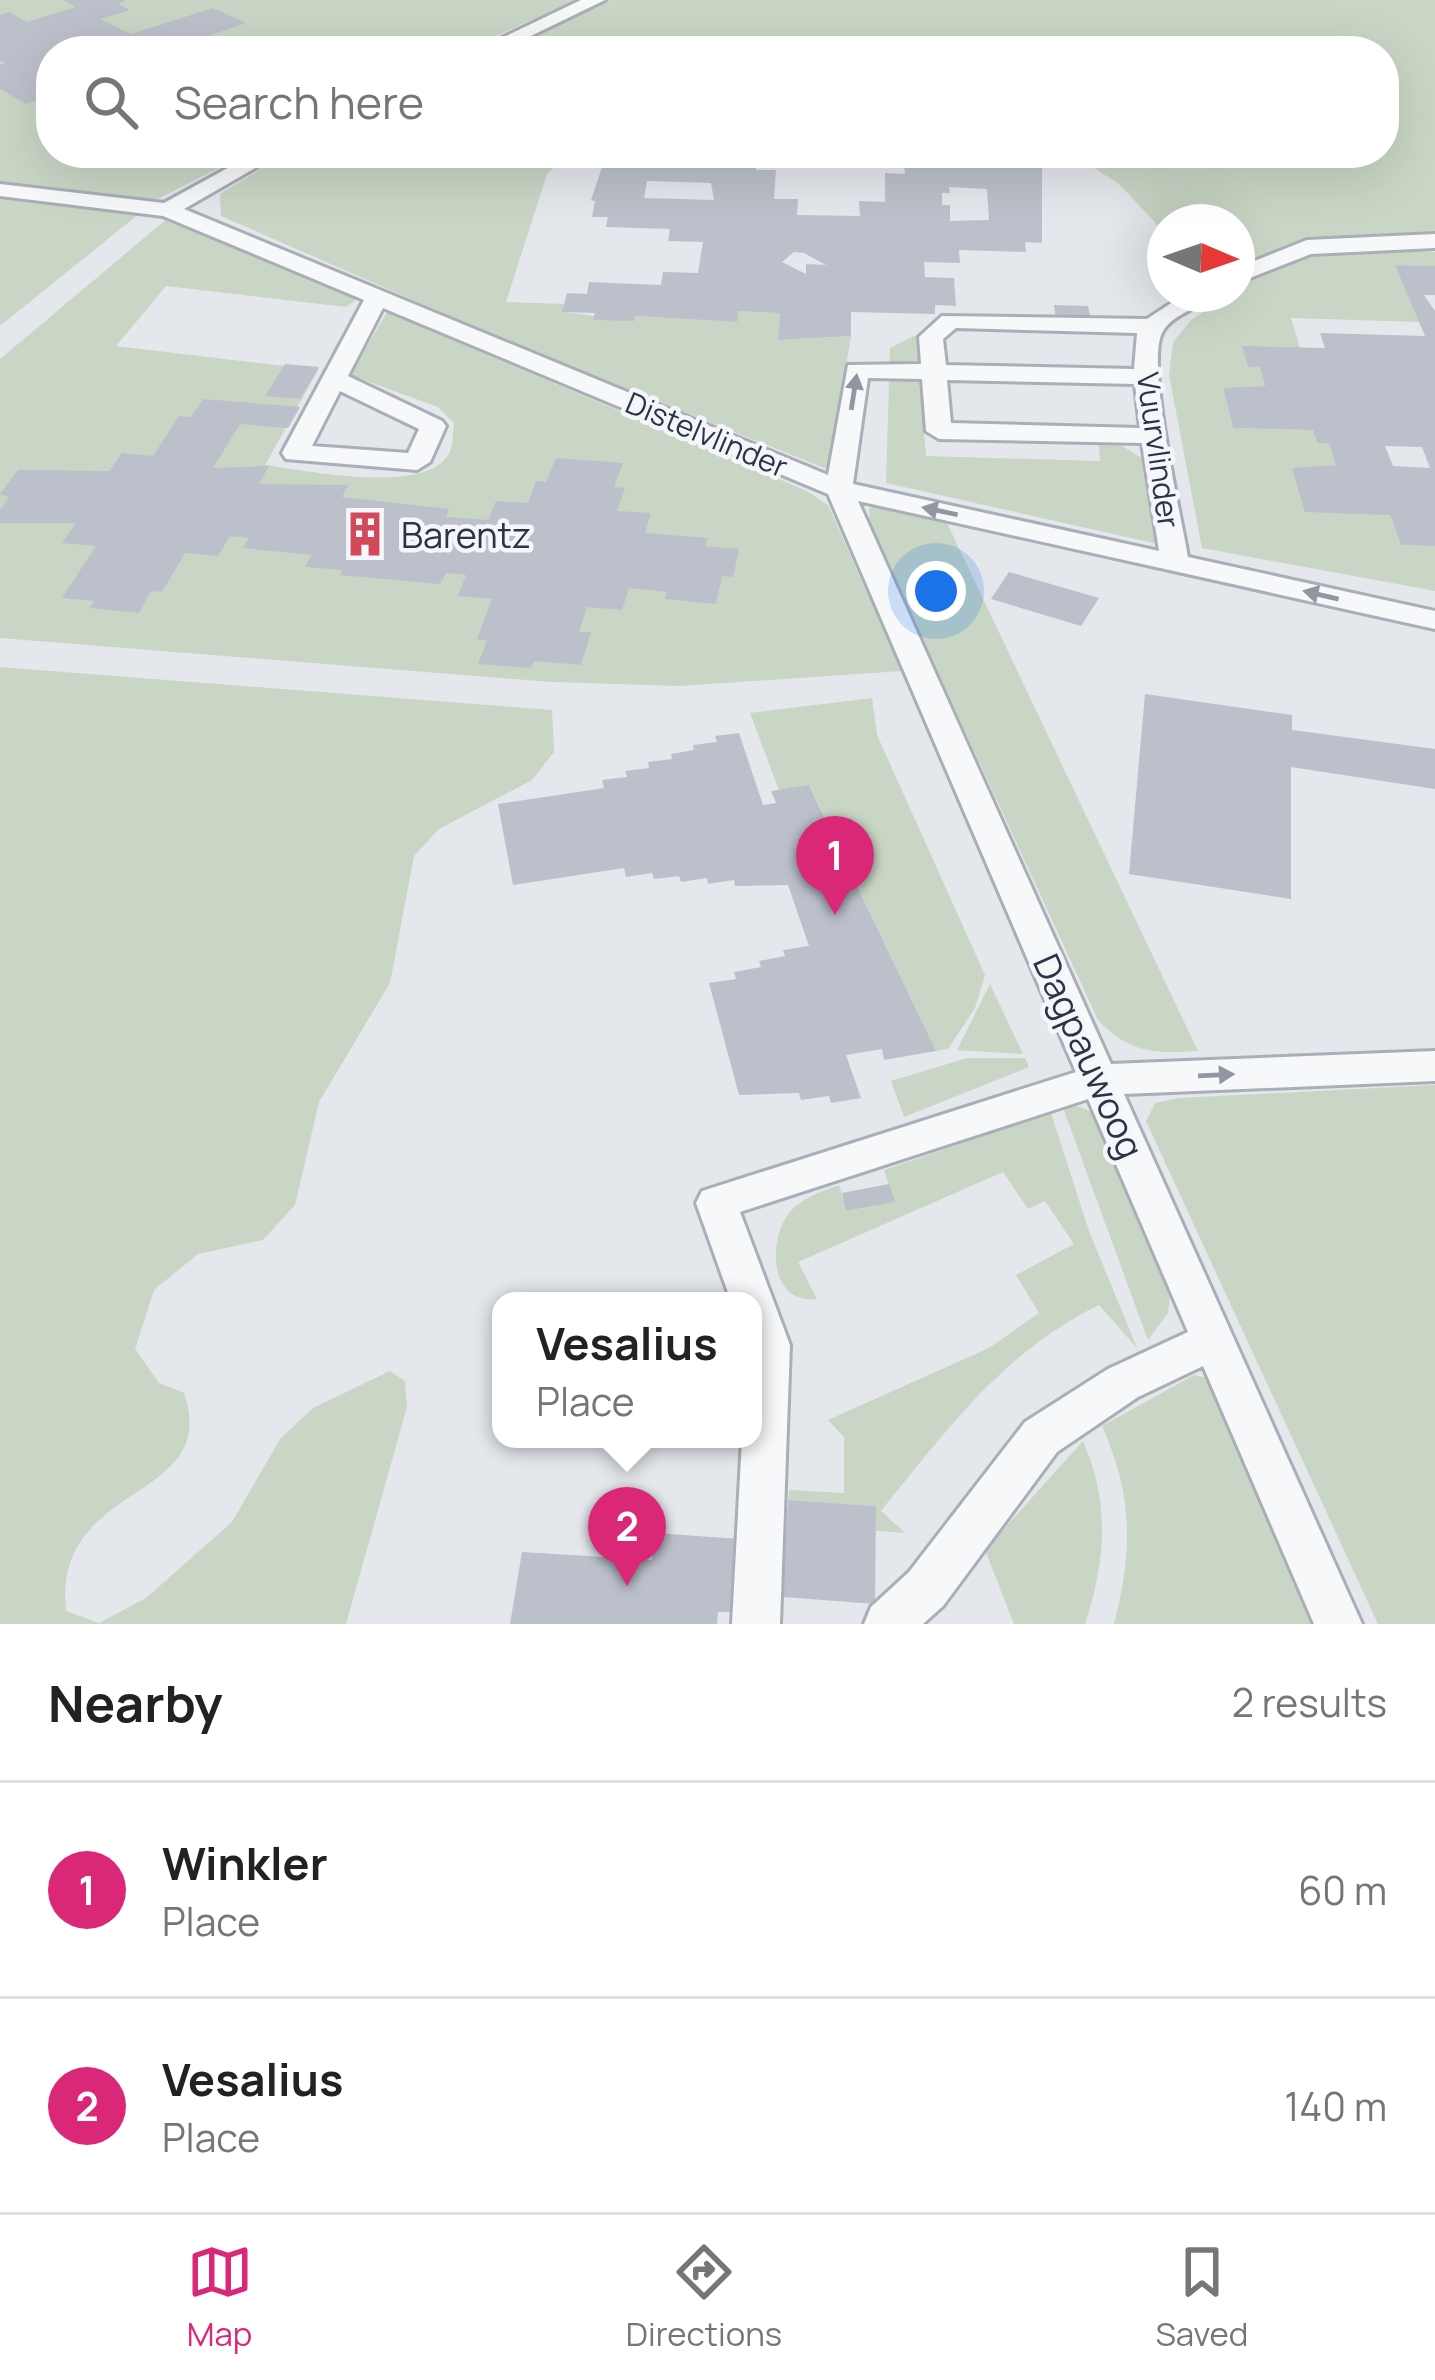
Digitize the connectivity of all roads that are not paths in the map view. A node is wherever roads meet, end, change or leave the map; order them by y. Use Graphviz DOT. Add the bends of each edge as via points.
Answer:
graph roads {
  1 [pos="596,0"];
  2 [pos="517,36"];
  3 [pos="244,168"];
  4 [pos="0,190"];
  5 [pos="167,210"];
  6 [pos="1435,241"];
  7 [pos="1255,269"];
  8 [pos="377,297"];
  9 [pos="1175,312"];
  10 [pos="1153,326"];
  11 [pos="933,372"];
  12 [pos="1147,377"];
  13 [pos="334,379"];
  14 [pos="1156,436"];
  15 [pos="839,489"];
  16 [pos="1175,562"];
  17 [pos="1435,620"];
  18 [pos="1435,1066"];
  19 [pos="1099,1080"];
  20 [pos="749,1292"];
  21 [pos="762,1327"];
  22 [pos="1214,1340"];
  23 [pos="756,1624"];
  24 [pos="888,1624"];
  25 [pos="1338,1624"];
  1 -- 2 [label="lane"];
  3 -- 5 [label="lane"];
  4 -- 5 [label="lane, Distelvlinder"];
  5 -- 8 [label="lane, Distelvlinder"];
  6 -- 7 [label="lane" via="1307,247"];
  8 -- 13 [label="lane"];
  8 -- 15 [label="lane, Distelvlinder"];
  9 -- 10 [label="lane, Vuurvlinder"];
  10 -- 11 [label="lane" via="950,321 932,337"];
  10 -- 12 [label="lane, Vuurvlinder"];
  11 -- 12 [label="lane"];
  11 -- 14 [label="lane" via="939,431"];
  15 -- 11 [label="lane, one-way" via="857,370"];
  12 -- 14 [label="lane, Vuurvlinder"];
  13 -- 13 [label="lane" via="295,453 417,462 433,426"];
  14 -- 16 [label="lane, Vuurvlinder"];
  16 -- 15 [label="lane, Distelvlinder, one-way"];
  15 -- 19 [label="lane, Dagpauwoog"];
  17 -- 16 [label="lane, Distelvlinder, one-way"];
  19 -- 18 [label="lane, one-way"];
  19 -- 20 [label="lane" via="716,1203"];
  19 -- 22 [label="lane, Dagpauwoog"];
  21 -- 23 [label="lane" via="769,1346"];
  22 -- 24 [label="lane" via="1124,1383 1041,1437 926,1589"];
  22 -- 25 [label="lane, Dagpauwoog"];
}
